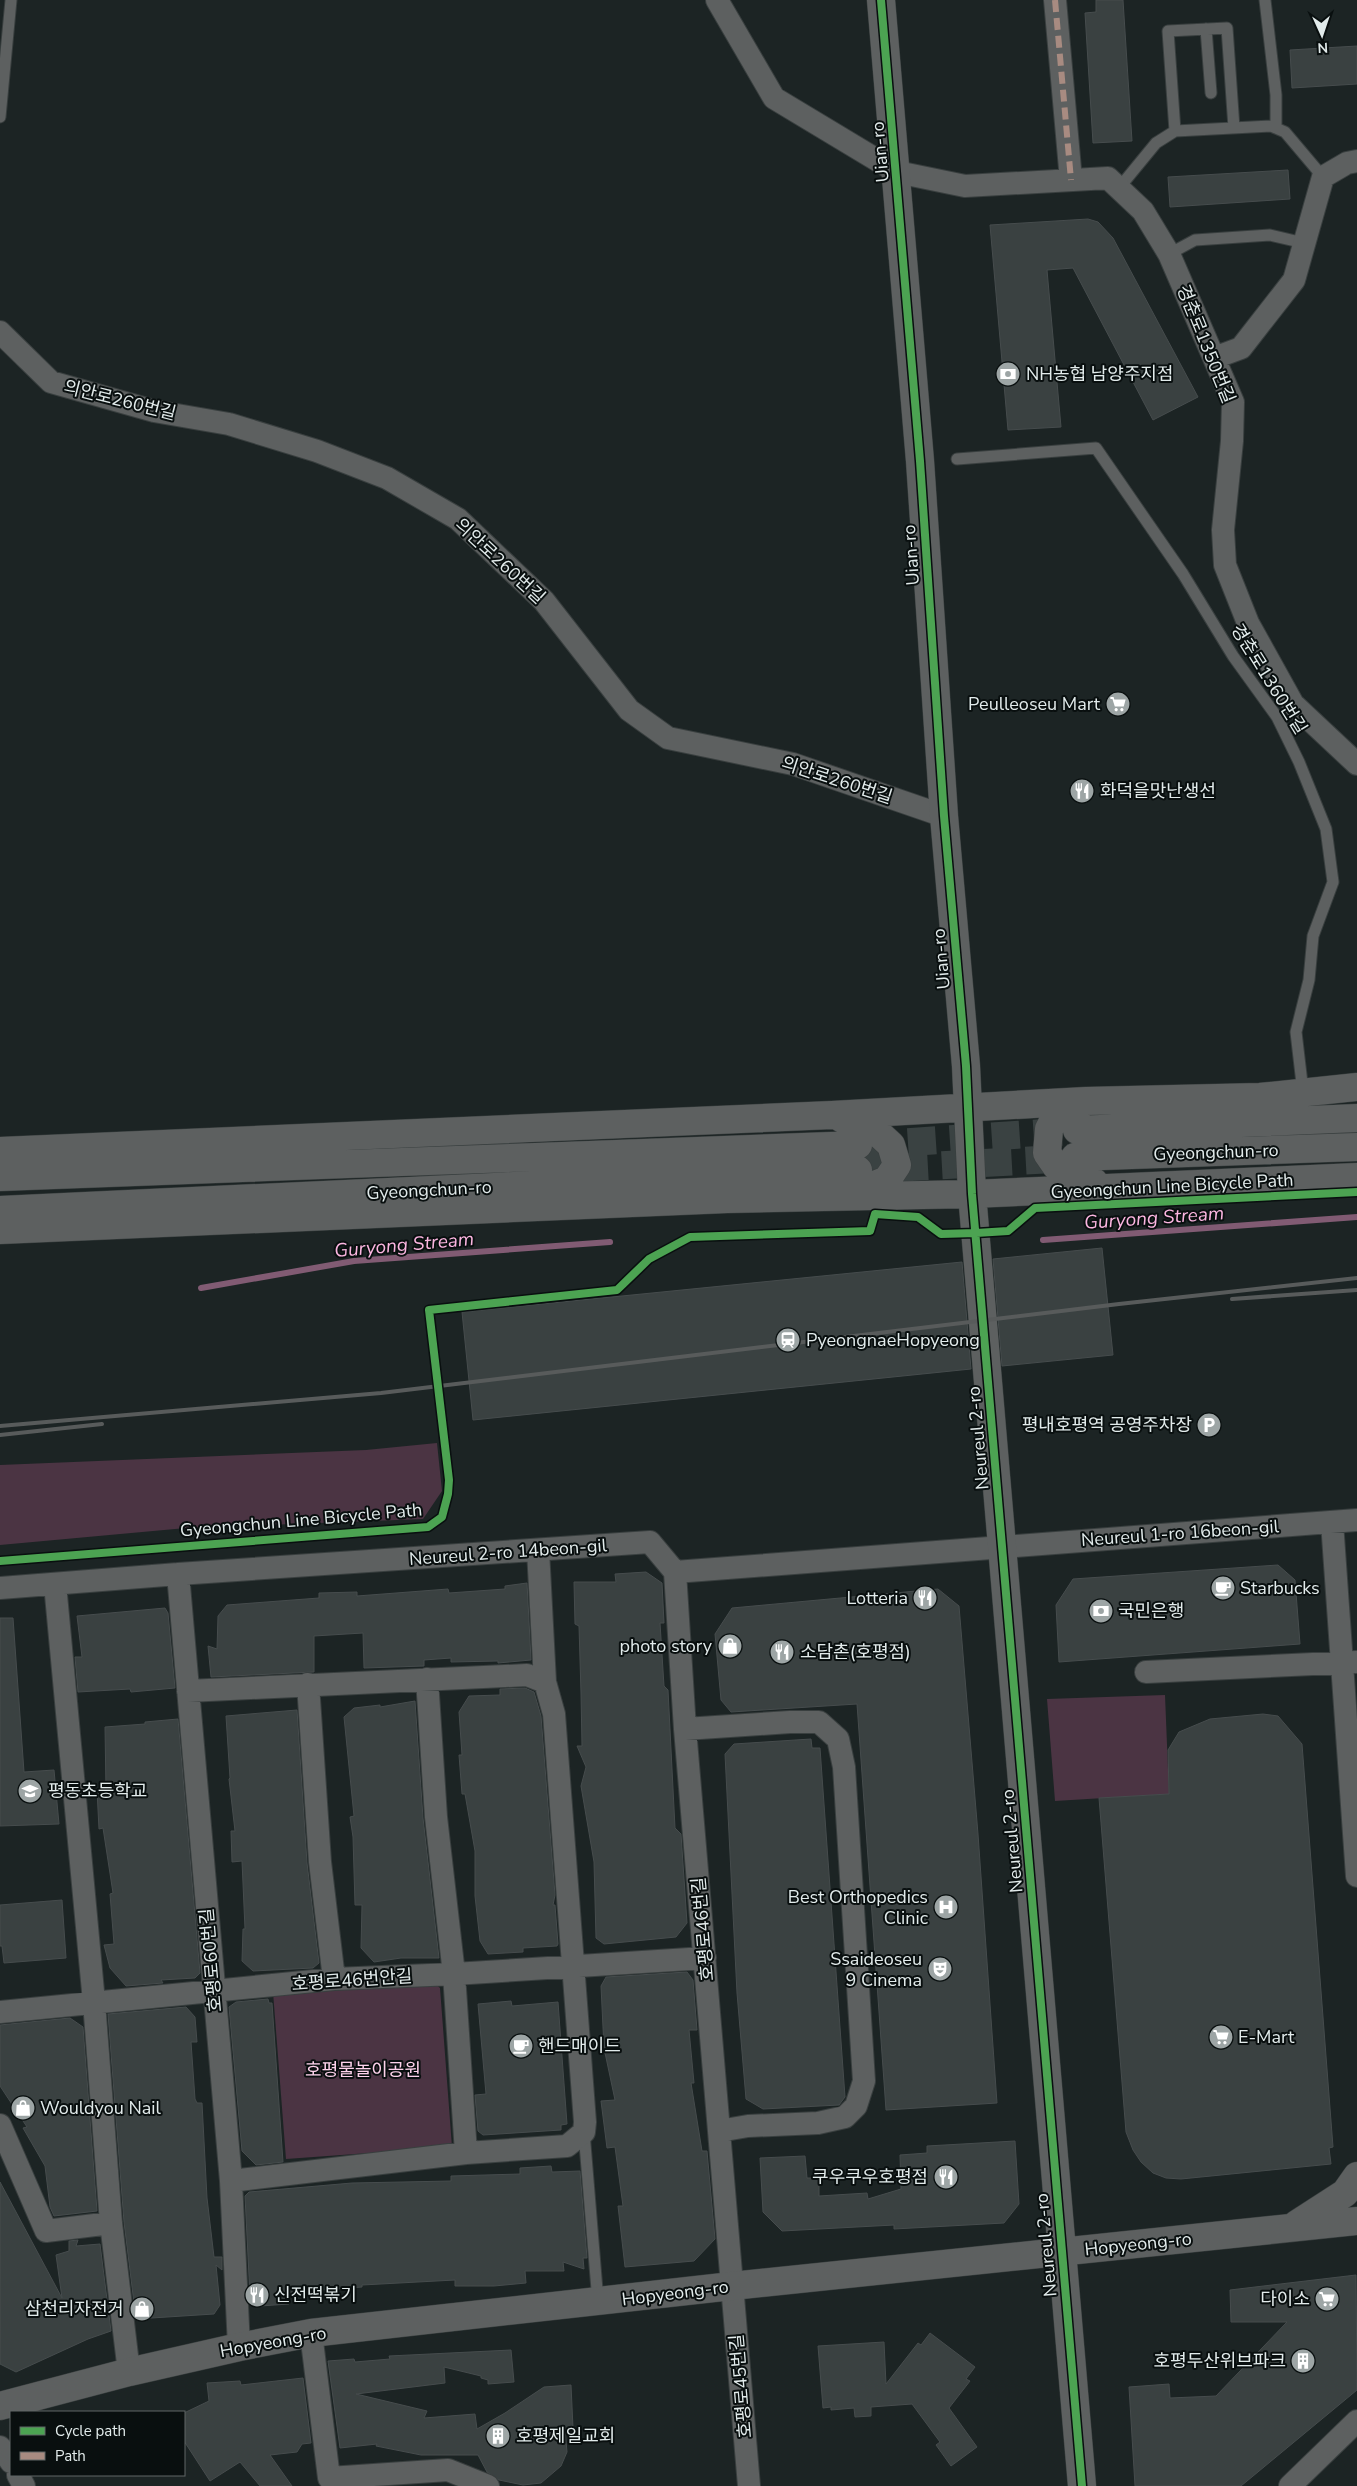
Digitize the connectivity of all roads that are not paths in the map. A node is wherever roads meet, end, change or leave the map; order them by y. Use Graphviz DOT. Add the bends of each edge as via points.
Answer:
graph roads {
  1 [pos="11,0"];
  2 [pos="717,0"];
  3 [pos="882,0"];
  4 [pos="1055,0"];
  5 [pos="1265,0"];
  6 [pos="1206,29"];
  7 [pos="1211,93"];
  8 [pos="0,117"];
  9 [pos="1234,128"];
  10 [pos="1276,128"];
  11 [pos="1175,131"];
  12 [pos="1357,161"];
  13 [pos="897,172"];
  14 [pos="1323,177"];
  15 [pos="1071,180"];
  16 [pos="1119,188"];
  17 [pos="1304,243"];
  18 [pos="1169,254"];
  19 [pos="0,332"];
  20 [pos="1214,358"];
  21 [pos="957,459"];
  22 [pos="1285,711"];
  23 [pos="1357,764"];
  24 [pos="944,816"];
  25 [pos="1357,1087"];
  26 [pos="1303,1092"];
  27 [pos="1086,1101"];
  28 [pos="968,1108"];
  29 [pos="832,1115"];
  30 [pos="1357,1118"];
  31 [pos="1077,1130"];
  32 [pos="1357,1147"];
  33 [pos="0,1151"];
  34 [pos="1075,1158"];
  35 [pos="0,1177"];
  36 [pos="1357,1177"];
  37 [pos="1119,1188"];
  38 [pos="972,1194"];
  39 [pos="838,1197"];
  40 [pos="0,1210"];
  41 [pos="0,1230"];
  42 [pos="1357,1520"];
  43 [pos="1332,1522"];
  44 [pos="1003,1545"];
  45 [pos="538,1550"];
  46 [pos="675,1572"];
  47 [pos="178,1574"];
  48 [pos="55,1584"];
  49 [pos="0,1588"];
  50 [pos="1349,1663"];
  51 [pos="1146,1672"];
  52 [pos="428,1679"];
  53 [pos="544,1682"];
  54 [pos="308,1684"];
  55 [pos="188,1691"];
  56 [pos="685,1729"];
  57 [pos="1354,1796"];
  58 [pos="1357,1876"];
  59 [pos="705,1958"];
  60 [pos="574,1965"];
  61 [pos="454,1974"];
  62 [pos="334,1979"];
  63 [pos="214,1991"];
  64 [pos="94,2002"];
  65 [pos="0,2012"];
  66 [pos="0,2125"];
  67 [pos="719,2131"];
  68 [pos="584,2132"];
  69 [pos="466,2153"];
  70 [pos="1357,2176"];
  71 [pos="231,2181"];
  72 [pos="1357,2221"];
  73 [pos="111,2223"];
  74 [pos="1290,2228"];
  75 [pos="1062,2252"];
  76 [pos="732,2286"];
  77 [pos="598,2302"];
  78 [pos="311,2334"];
  79 [pos="239,2347"];
  80 [pos="129,2372"];
  81 [pos="0,2406"];
  82 [pos="1357,2422"];
  83 [pos="0,2446"];
  84 [pos="10,2461"];
  85 [pos="325,2482"];
  86 [pos="488,2486"];
  87 [pos="750,2486"];
  88 [pos="1082,2486"];
  89 [pos="1290,2486"];
  1 -- 8 [label="lane"];
  2 -- 13 [label="street, 경춘로1350번길" via="774,98"];
  3 -- 13 [label="street, Uian-ro"];
  4 -- 15 [label="street"];
  5 -- 10 [label="lane" via="1276,95"];
  6 -- 7 [label="lane"];
  6 -- 9 [label="lane" via="1227,28"];
  6 -- 11 [label="lane" via="1168,31"];
  9 -- 10 [label="lane"];
  9 -- 11 [label="lane"];
  10 -- 14 [label="lane" via="1285,132"];
  11 -- 16 [label="lane" via="1156,143"];
  12 -- 14 [label="street"];
  13 -- 15 [label="street, 경춘로1350번길" via="965,186"];
  13 -- 24 [label="street, Uian-ro"];
  14 -- 17 [label="street"];
  15 -- 16 [label="street, 경춘로1350번길" via="1108,178"];
  16 -- 18 [label="street, 경춘로1350번길" via="1143,211"];
  17 -- 18 [label="lane" via="1270,235 1195,240"];
  17 -- 20 [label="street" via="1294,280 1241,348"];
  18 -- 20 [label="street, 경춘로1350번길"];
  19 -- 24 [label="street, 의안로260번길" via="51,382 154,411 230,424 316,451 387,478 458,520 544,601 629,710 668,738 793,764"];
  20 -- 22 [label="street, 경춘로1350번길" via="1233,402 1223,530 1225,565"];
  21 -- 22 [label="lane, 경춘로1360번길" via="1096,448 1183,574 1233,656"];
  22 -- 23 [label="street, 경춘로1350번길"];
  22 -- 26 [label="lane, 경춘로1360번길" via="1299,762 1326,829 1333,882 1313,936 1309,980 1296,1032"];
  24 -- 28 [label="street, Uian-ro"];
  25 -- 26 [label="street"];
  26 -- 27 [label="street" via="1260,1097"];
  27 -- 28 [label="street"];
  27 -- 37 [label="street" via="1058,1115 1049,1129 1047,1153 1056,1166 1076,1178"];
  28 -- 29 [label="street"];
  28 -- 38 [label="street, Uian-ro"];
  29 -- 33 [label="street"];
  29 -- 39 [label="street" via="861,1124 879,1134 891,1145 897,1165 887,1180 867,1190"];
  30 -- 31 [label="street, Gyeongchun-ro"];
  32 -- 34 [label="street, Gyeongchun-ro"];
  35 -- 40 [label="street, Gyeongchun-ro" via="858,1158"];
  36 -- 37 [label="street"];
  37 -- 38 [label="street"];
  38 -- 39 [label="street"];
  38 -- 44 [label="street, Neureul 2-ro"];
  39 -- 41 [label="street" via="697,1200"];
  42 -- 43 [label="street, Neureul 1-ro 16beon-gil"];
  43 -- 44 [label="street, Neureul 1-ro 16beon-gil"];
  43 -- 50 [label="street"];
  44 -- 46 [label="street"];
  44 -- 75 [label="street, Neureul 2-ro"];
  45 -- 46 [label="street, Neureul 2-ro 14beon-gil" via="650,1542"];
  45 -- 47 [label="street, Neureul 2-ro 14beon-gil"];
  45 -- 53 [label="street"];
  46 -- 56 [label="street, 호평로46번길"];
  47 -- 48 [label="street, Neureul 2-ro 14beon-gil"];
  47 -- 55 [label="street, 호평로60번길"];
  48 -- 49 [label="street, Neureul 2-ro 14beon-gil"];
  48 -- 64 [label="street"];
  50 -- 51 [label="street"];
  50 -- 57 [label="street"];
  52 -- 53 [label="street" via="526,1675"];
  52 -- 54 [label="street"];
  52 -- 61 [label="street" via="436,1817"];
  53 -- 60 [label="street" via="554,1714"];
  54 -- 55 [label="street"];
  54 -- 62 [label="street" via="320,1862"];
  55 -- 63 [label="street, 호평로60번길"];
  56 -- 59 [label="street, 호평로46번길"];
  56 -- 67 [label="street" via="819,1722 838,1739 844,1766 864,2081 856,2106 845,2117 818,2122"];
  57 -- 58 [label="street"];
  59 -- 60 [label="street, 호평로46번안길"];
  59 -- 67 [label="street, 호평로46번길"];
  60 -- 61 [label="street, 호평로46번안길"];
  60 -- 68 [label="street"];
  61 -- 62 [label="street, 호평로46번안길"];
  61 -- 69 [label="street"];
  62 -- 63 [label="street, 호평로46번안길"];
  63 -- 64 [label="street, 호평로46번안길"];
  63 -- 71 [label="street, 호평로60번길"];
  64 -- 65 [label="street, 호평로46번안길"];
  64 -- 73 [label="street"];
  66 -- 73 [label="street" via="46,2231"];
  67 -- 76 [label="street, 호평로46번길"];
  68 -- 69 [label="street" via="568,2146"];
  68 -- 77 [label="lane"];
  69 -- 71 [label="street"];
  70 -- 74 [label="street" via="1345,2193"];
  71 -- 79 [label="street, 호평로60번길"];
  72 -- 74 [label="street, Hopyeong-ro"];
  73 -- 80 [label="street"];
  74 -- 75 [label="street, Hopyeong-ro"];
  75 -- 76 [label="street, Hopyeong-ro"];
  75 -- 88 [label="street, Neureul 2-ro"];
  76 -- 77 [label="street, Hopyeong-ro"];
  76 -- 87 [label="street, 호평로45번길"];
  77 -- 78 [label="street, Hopyeong-ro"];
  78 -- 79 [label="street, Hopyeong-ro"];
  78 -- 85 [label="street"];
  79 -- 80 [label="street, Hopyeong-ro"];
  80 -- 81 [label="street, Hopyeong-ro"];
  82 -- 89 [label="street"];
  83 -- 84 [label="street"];
  85 -- 86 [label="street" via="448,2470"];
}
